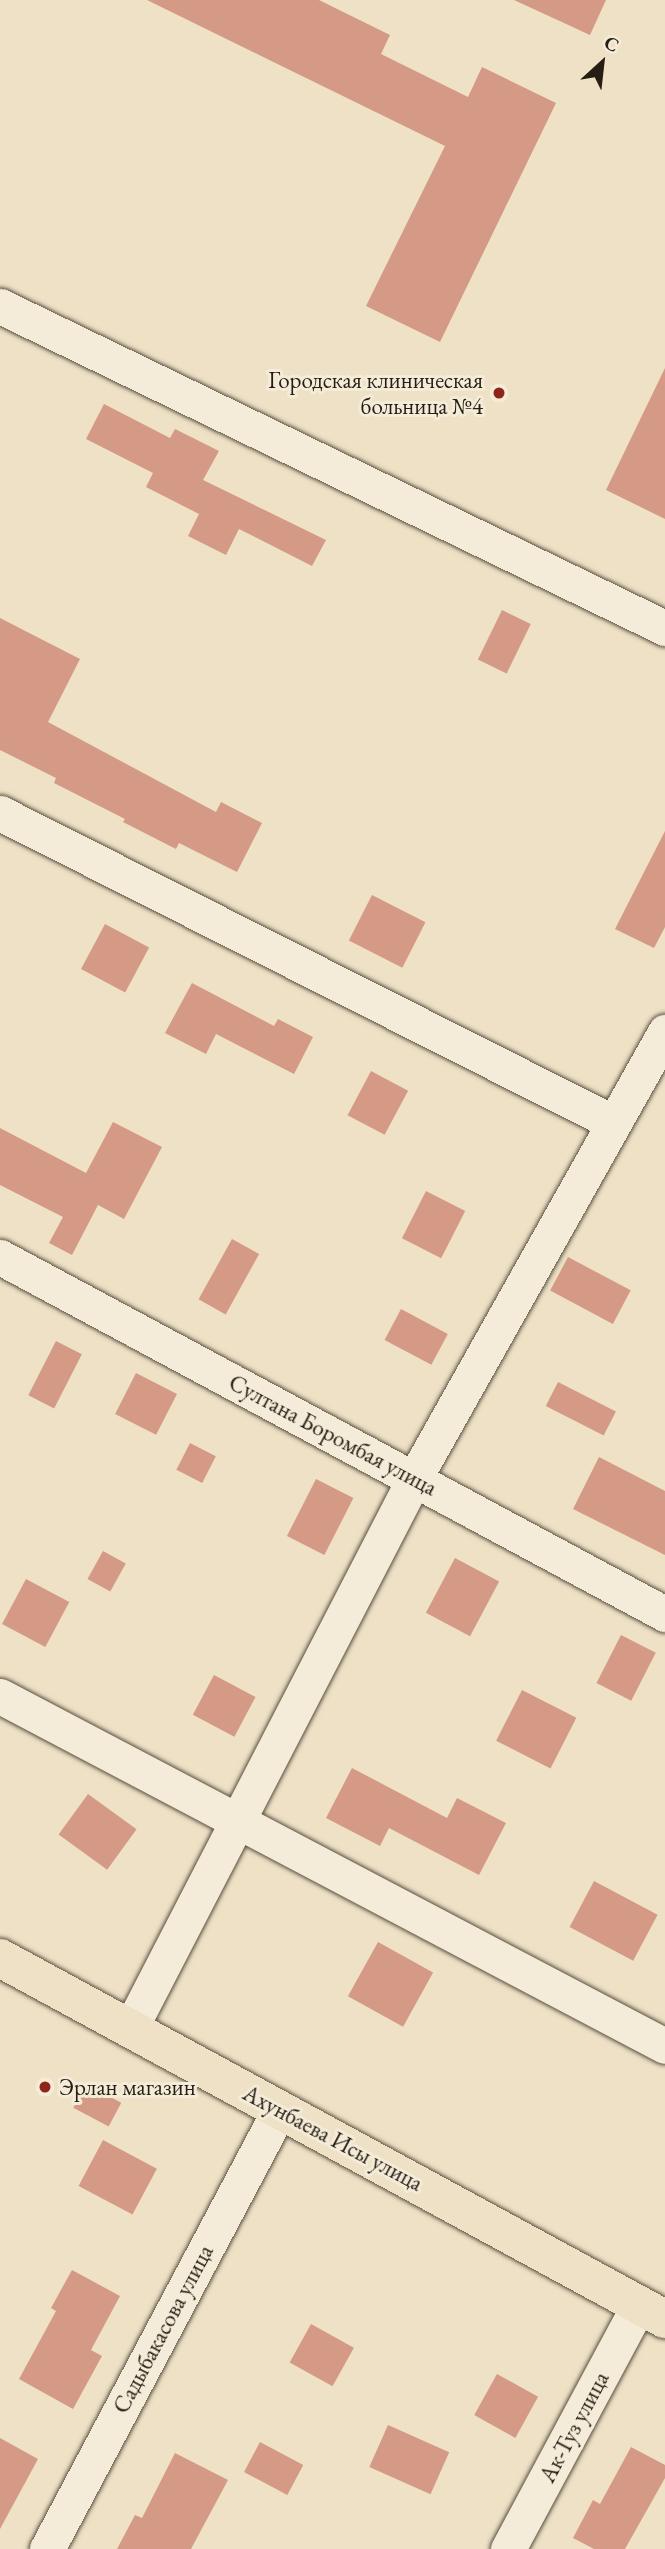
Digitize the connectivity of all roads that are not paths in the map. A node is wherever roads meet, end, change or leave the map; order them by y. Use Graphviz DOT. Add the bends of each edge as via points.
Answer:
graph roads {
  1 [pos="0,306"];
  2 [pos="665,628"];
  3 [pos="0,813"];
  4 [pos="665,1032"];
  5 [pos="612,1122"];
  6 [pos="0,1257"];
  7 [pos="414,1479"];
  8 [pos="665,1614"];
  9 [pos="0,1696"];
  10 [pos="236,1821"];
  11 [pos="0,1958"];
  12 [pos="130,2029"];
  13 [pos="665,2046"];
  14 [pos="280,2109"];
  15 [pos="652,2312"];
  16 [pos="47,2549"];
  17 [pos="508,2549"];
  1 -- 2 [label="street"];
  3 -- 5 [label="street"];
  4 -- 5 [label="street"];
  5 -- 7 [label="street"];
  6 -- 7 [label="street, Султана Боромбая улица"];
  7 -- 8 [label="street, Султана Боромбая улица"];
  7 -- 10 [label="street"];
  9 -- 10 [label="street"];
  10 -- 12 [label="street"];
  10 -- 13 [label="street"];
  11 -- 12 [label="main road, Ахунбаева Исы улица"];
  12 -- 14 [label="main road, Ахунбаева Исы улица"];
  14 -- 15 [label="main road, Ахунбаева Исы улица"];
  14 -- 16 [label="street, Садыбакасова улица"];
  15 -- 17 [label="street, Ак-Туз улица"];
}
